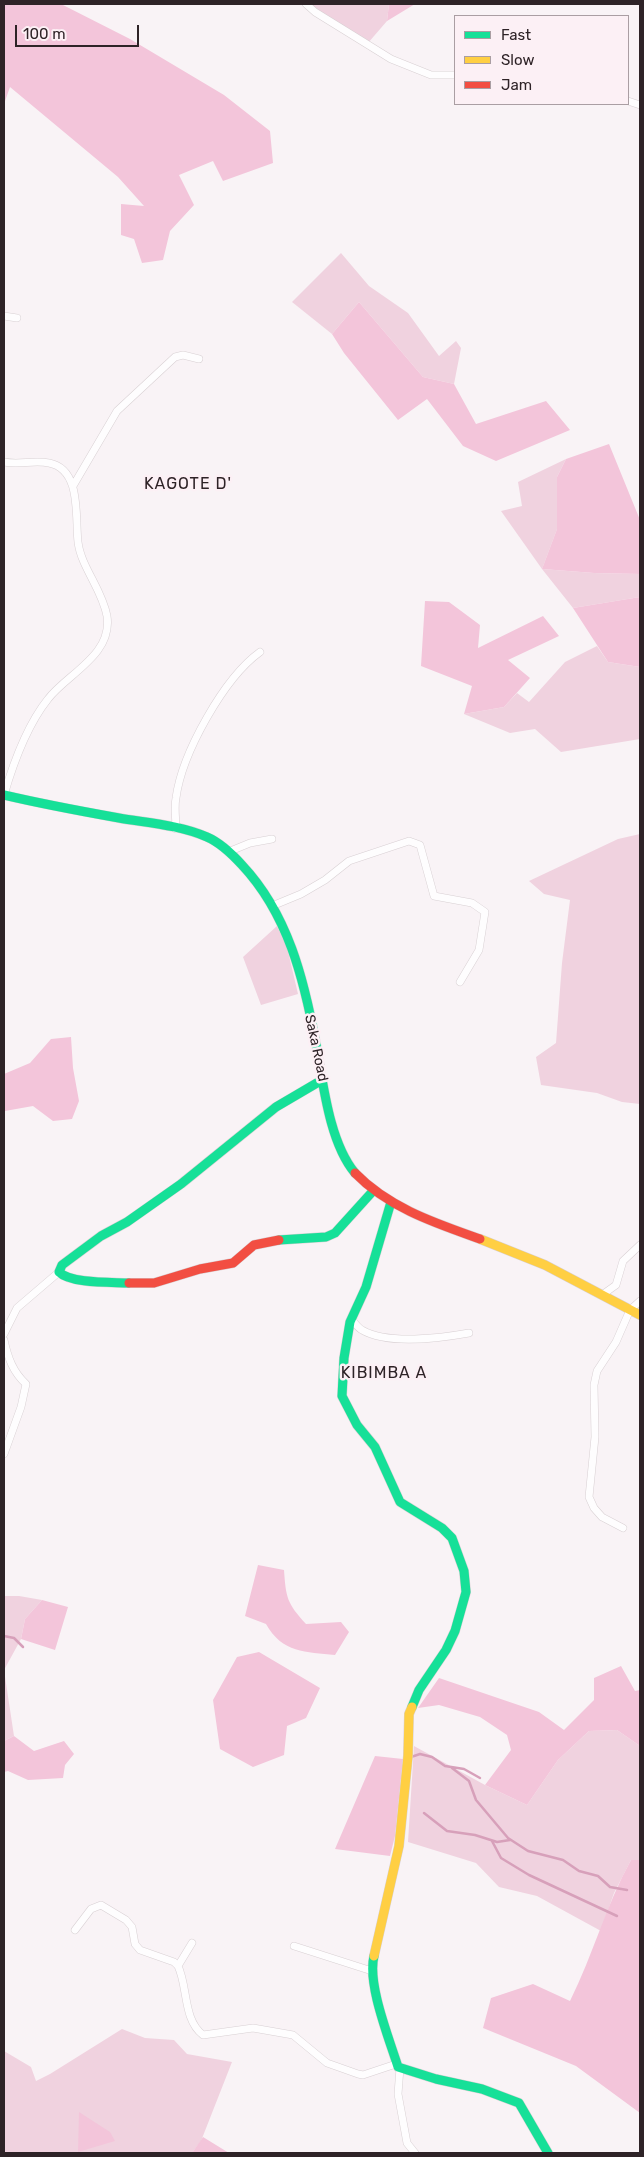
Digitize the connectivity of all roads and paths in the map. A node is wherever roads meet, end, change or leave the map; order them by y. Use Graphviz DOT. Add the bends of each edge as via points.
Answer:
graph roads {
  1 [pos="306,4"];
  2 [pos="454,76"];
  3 [pos="4,316"];
  4 [pos="18,318"];
  5 [pos="199,359"];
  6 [pos="4,462"];
  7 [pos="73,486"];
  8 [pos="260,652"];
  9 [pos="4,795"];
  10 [pos="176,829"];
  11 [pos="272,839"];
  12 [pos="228,852"];
  13 [pos="272,906"];
  14 [pos="460,982"];
  15 [pos="322,1080"];
  16 [pos="373,1191"];
  17 [pos="390,1202"];
  18 [pos="640,1246"];
  19 [pos="59,1272"];
  20 [pos="602,1295"];
  21 [pos="640,1301"];
  22 [pos="630,1310"];
  23 [pos="640,1315"];
  24 [pos="351,1319"];
  25 [pos="469,1333"];
  26 [pos="4,1334"];
  27 [pos="4,1340"];
  28 [pos="4,1454"];
  29 [pos="623,1528"];
  30 [pos="75,1930"];
  31 [pos="192,1942"];
  32 [pos="294,1946"];
  33 [pos="178,1966"];
  34 [pos="372,1971"];
  35 [pos="398,2066"];
  36 [pos="415,2153"];
  37 [pos="548,2153"];
  1 -- 2 [label="street" via="391,59 431,75"];
  3 -- 4 [label="street"];
  5 -- 7 [label="street" via="183,355 175,357 117,411"];
  6 -- 7 [label="street" via="51,463 65,473"];
  7 -- 9 [label="street" via="78,543 81,556 98,587 107,616 106,632 97,651 48,698 13,764"];
  8 -- 10 [label="street" via="226,686 186,760 176,798"];
  9 -- 10 [label="street, Saka Road"];
  10 -- 12 [label="street, Saka Road" via="207,838"];
  11 -- 12 [label="street"];
  12 -- 13 [label="street, Saka Road" via="256,878"];
  13 -- 14 [label="street" via="325,880 349,861 409,841 420,845 434,896 472,904 485,912 479,950"];
  13 -- 15 [label="street, Saka Road" via="294,948"];
  15 -- 16 [label="street, Saka Road" via="342,1151 351,1170"];
  15 -- 19 [label="street" via="276,1107 181,1184 101,1236 62,1265"];
  16 -- 17 [label="street, Saka Road"];
  16 -- 19 [label="street" via="335,1233 326,1237 286,1238 254,1245 233,1263 154,1283 82,1280"];
  17 -- 20 [label="street, Saka Road" via="527,1256"];
  17 -- 24 [label="street" via="366,1288"];
  18 -- 20 [label="street" via="624,1261 616,1285"];
  19 -- 26 [label="street" via="17,1308"];
  20 -- 22 [label="street, Saka Road"];
  21 -- 22 [label="street"];
  22 -- 23 [label="street, Saka Road"];
  22 -- 29 [label="street" via="616,1342 597,1371 589,1497 602,1516"];
  24 -- 25 [label="street" via="361,1330 392,1338 420,1340"];
  24 -- 34 [label="street" via="342,1396 357,1425 375,1447 400,1502 442,1528 452,1538 460,1553 466,1592 455,1631 419,1690 410,1714 399,1846"];
  27 -- 28 [label="street" via="8,1359 26,1384"];
  30 -- 33 [label="street" via="91,1909 101,1905 126,1920 140,1950"];
  31 -- 33 [label="street"];
  32 -- 34 [label="street"];
  33 -- 35 [label="street" via="195,2028 203,2035 253,2028 293,2035 327,2063 358,2074"];
  34 -- 35 [label="street"];
  35 -- 36 [label="street" via="398,2094 407,2143"];
  35 -- 37 [label="street" via="436,2079 482,2089 519,2104"];
}
